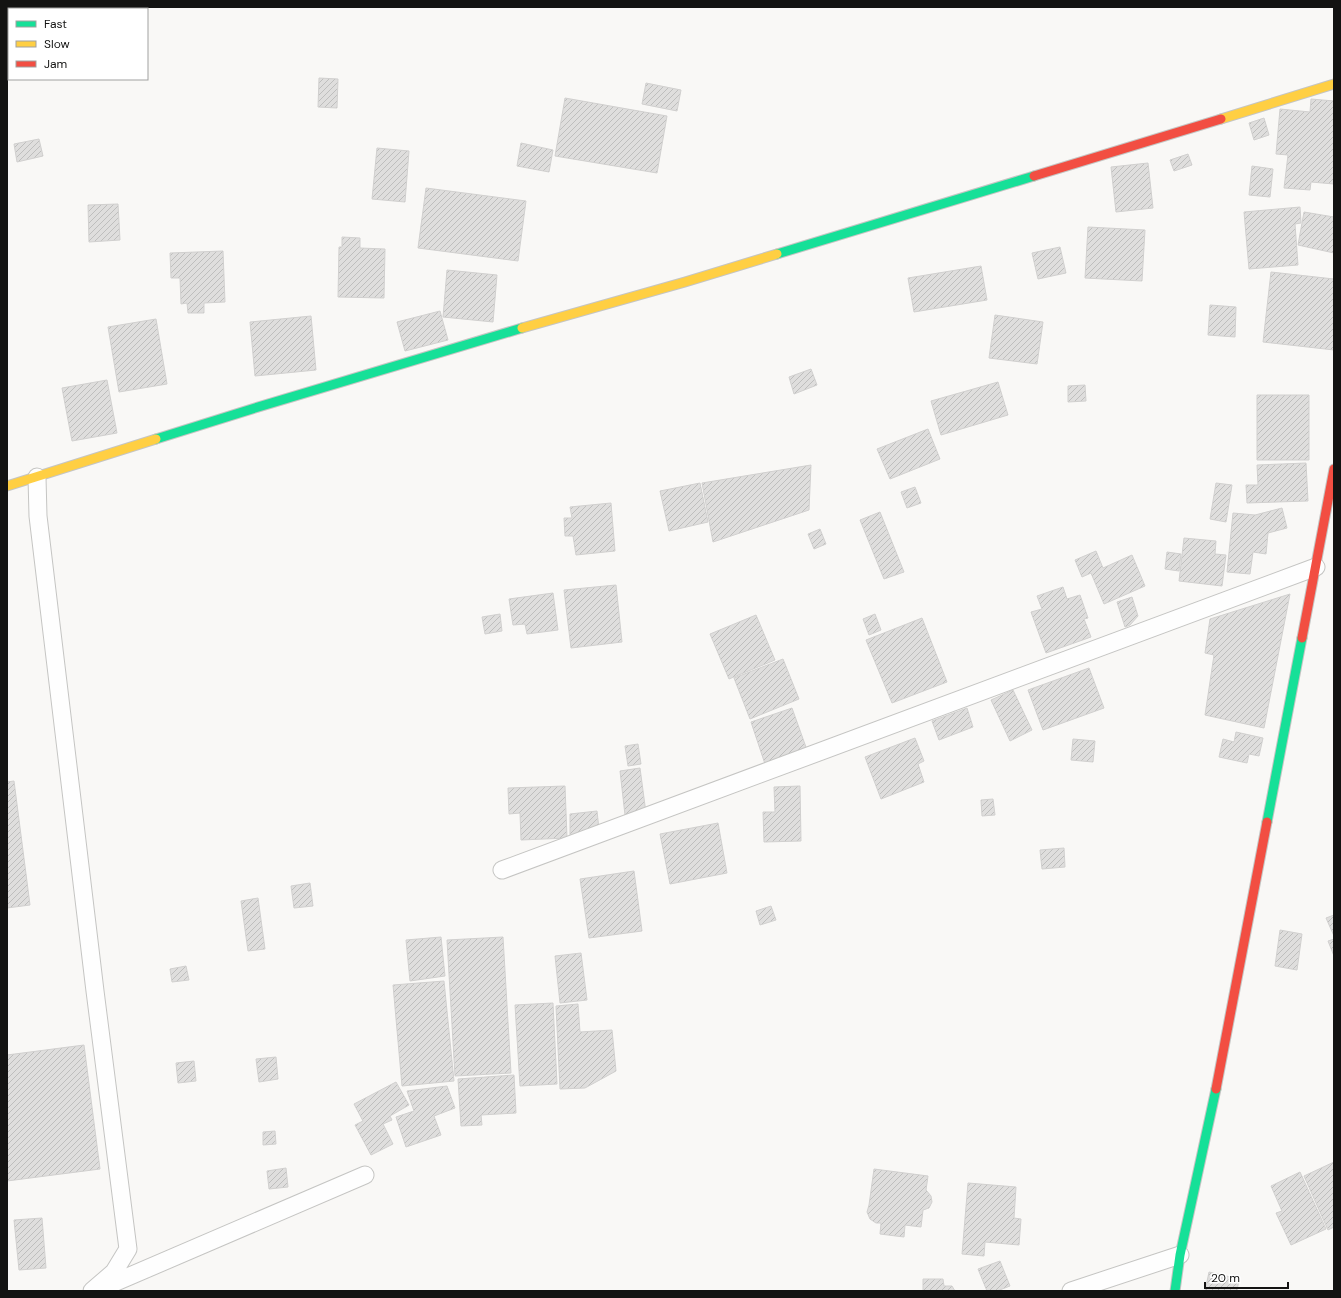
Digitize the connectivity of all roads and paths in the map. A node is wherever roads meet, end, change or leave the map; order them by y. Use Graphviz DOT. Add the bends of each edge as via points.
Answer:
graph roads {
  1 [pos="1334,84"];
  2 [pos="1334,469"];
  3 [pos="37,476"];
  4 [pos="7,486"];
  5 [pos="1316,567"];
  6 [pos="502,870"];
  7 [pos="365,1175"];
  8 [pos="1180,1255"];
  9 [pos="92,1291"];
  10 [pos="95,1291"];
  11 [pos="1071,1291"];
  12 [pos="1175,1291"];
  1 -- 3 [label="street" via="685,282 255,408"];
  2 -- 5 [label="street"];
  3 -- 4 [label="street"];
  3 -- 9 [label="lane" via="39,524 128,1249 114,1272"];
  5 -- 6 [label="lane"];
  5 -- 8 [label="street" via="1220,1075"];
  7 -- 10 [label="lane"];
  8 -- 11 [label="lane"];
  8 -- 12 [label="street"];
}
